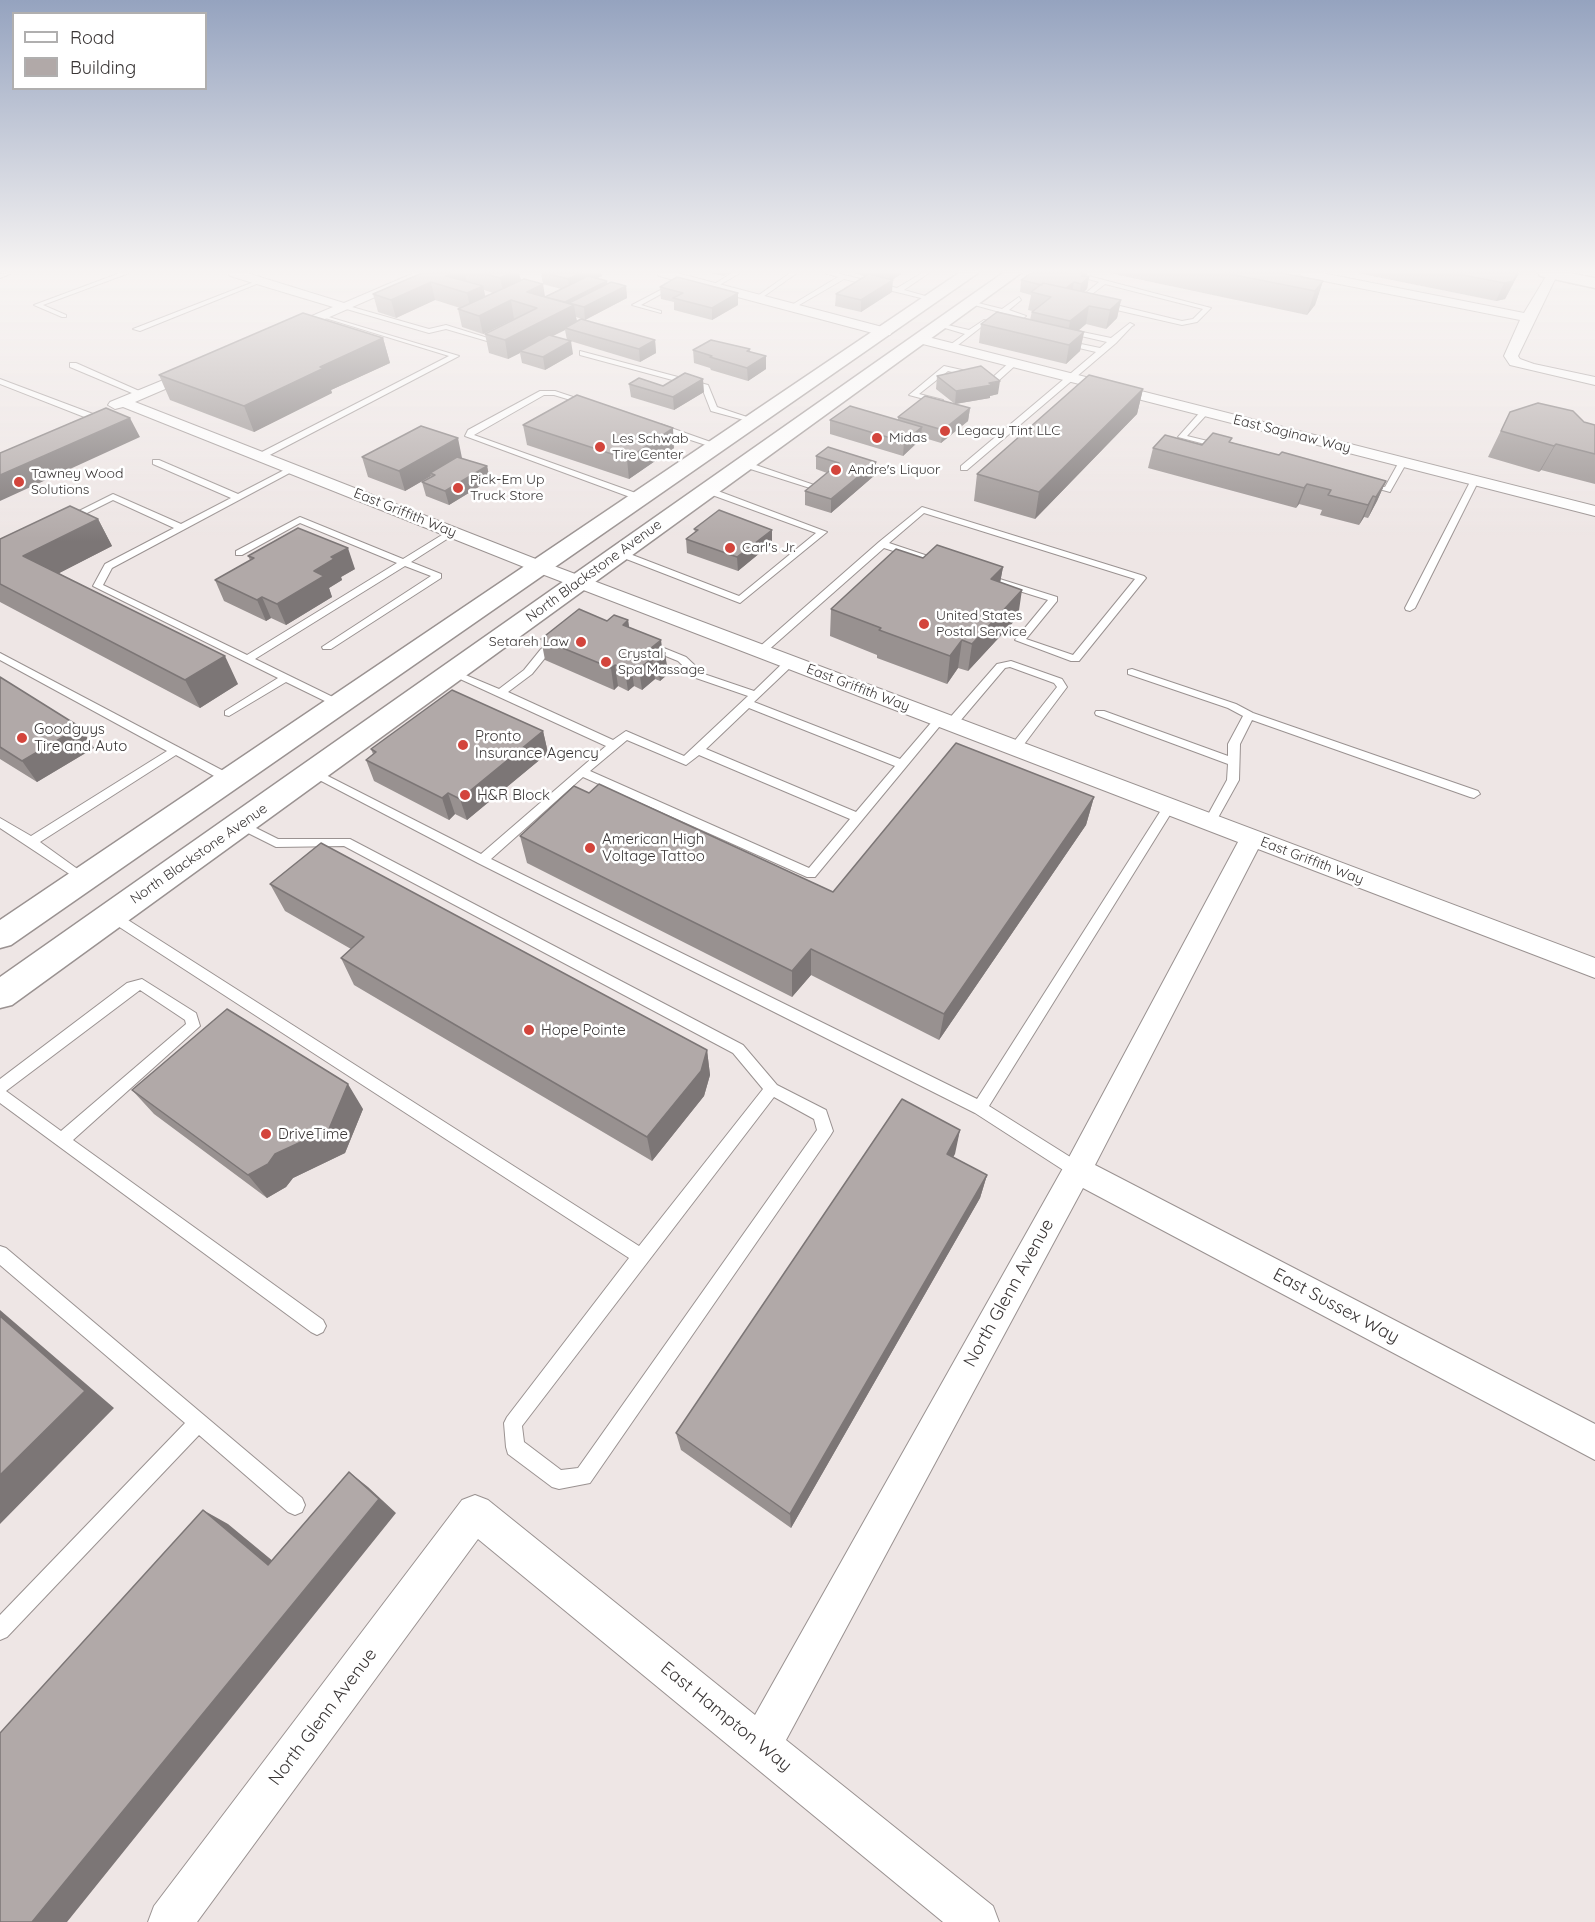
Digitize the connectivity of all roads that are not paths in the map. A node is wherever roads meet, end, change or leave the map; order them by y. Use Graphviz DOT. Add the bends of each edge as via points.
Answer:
graph roads {
  1 [pos="442,363"];
  2 [pos="618,363"];
  3 [pos="840,363"];
  4 [pos="864,363"];
  5 [pos="887,363"];
  6 [pos="1014,363"];
  7 [pos="1088,363"];
  8 [pos="1518,363"];
  9 [pos="73,365"];
  10 [pos="206,366"];
  11 [pos="1070,378"];
  12 [pos="0,381"];
  13 [pos="1595,381"];
  14 [pos="844,393"];
  15 [pos="142,394"];
  16 [pos="123,402"];
  17 [pos="945,404"];
  18 [pos="598,407"];
  19 [pos="1205,412"];
  20 [pos="90,416"];
  21 [pos="755,421"];
  22 [pos="70,425"];
  23 [pos="652,425"];
  24 [pos="718,446"];
  25 [pos="1228,449"];
  26 [pos="261,456"];
  27 [pos="156,462"];
  28 [pos="1403,462"];
  29 [pos="744,464"];
  30 [pos="964,468"];
  31 [pos="293,469"];
  32 [pos="1475,480"];
  33 [pos="1353,481"];
  34 [pos="813,486"];
  35 [pos="707,490"];
  36 [pos="239,498"];
  37 [pos="641,498"];
  38 [pos="1595,511"];
  39 [pos="62,522"];
  40 [pos="182,528"];
  41 [pos="453,532"];
  42 [pos="882,544"];
  43 [pos="239,553"];
  44 [pos="619,553"];
  45 [pos="404,562"];
  46 [pos="951,566"];
  47 [pos="540,567"];
  48 [pos="974,573"];
  49 [pos="579,582"];
  50 [pos="1410,608"];
  51 [pos="563,636"];
  52 [pos="630,638"];
  53 [pos="327,647"];
  54 [pos="760,651"];
  55 [pos="0,656"];
  56 [pos="248,659"];
  57 [pos="790,662"];
  58 [pos="1132,672"];
  59 [pos="452,673"];
  60 [pos="286,678"];
  61 [pos="500,693"];
  62 [pos="752,699"];
  63 [pos="339,704"];
  64 [pos="229,713"];
  65 [pos="1100,713"];
  66 [pos="1249,715"];
  67 [pos="946,722"];
  68 [pos="613,746"];
  69 [pos="1015,748"];
  70 [pos="698,750"];
  71 [pos="175,751"];
  72 [pos="1234,762"];
  73 [pos="902,764"];
  74 [pos="582,772"];
  75 [pos="312,773"];
  76 [pos="229,779"];
  77 [pos="1474,794"];
  78 [pos="1169,807"];
  79 [pos="858,817"];
  80 [pos="0,822"];
  81 [pos="1210,822"];
  82 [pos="240,824"];
  83 [pos="1252,838"];
  84 [pos="31,842"];
  85 [pos="482,860"];
  86 [pos="84,878"];
  87 [pos="112,916"];
  88 [pos="0,936"];
  89 [pos="1595,968"];
  90 [pos="0,995"];
  91 [pos="0,1087"];
  92 [pos="772,1089"];
  93 [pos="0,1095"];
  94 [pos="980,1108"];
  95 [pos="62,1140"];
  96 [pos="1077,1170"];
  97 [pos="0,1254"];
  98 [pos="641,1256"];
  99 [pos="317,1326"];
  100 [pos="198,1423"];
  101 [pos="1595,1443"];
  102 [pos="295,1505"];
  103 [pos="475,1513"];
  104 [pos="0,1630"];
  105 [pos="761,1745"];
  106 [pos="170,1922"];
  107 [pos="977,1922"];
  1 -- 26 [label="lane"];
  2 -- 21 [label="lane" via="705,387 714,409"];
  3 -- 21 [label="main road"];
  4 -- 14 [label="main road" via="851,373"];
  5 -- 14 [label="main road, North Blackstone Avenue"];
  6 -- 11 [label="street, East Saginaw Way"];
  6 -- 17 [label="lane" via="994,380 947,368 914,395"];
  7 -- 11 [label="lane"];
  8 -- 13 [label="street"];
  9 -- 15 [label="lane"];
  10 -- 15 [label="street"];
  11 -- 19 [label="street, East Saginaw Way"];
  11 -- 30 [label="lane"];
  12 -- 20 [label="lane"];
  14 -- 29 [label="main road, North Blackstone Avenue"];
  15 -- 16 [label="street"];
  16 -- 20 [label="street"];
  16 -- 26 [label="street, East Griffith Way"];
  18 -- 37 [label="lane" via="543,393 469,436"];
  19 -- 25 [label="lane" via="1182,437"];
  19 -- 28 [label="street, East Saginaw Way"];
  20 -- 22 [label="street"];
  21 -- 24 [label="main road"];
  23 -- 24 [label="lane"];
  24 -- 37 [label="main road"];
  26 -- 31 [label="street, East Griffith Way"];
  27 -- 36 [label="lane"];
  28 -- 32 [label="street, East Saginaw Way"];
  28 -- 33 [label="lane" via="1387,490"];
  29 -- 34 [label="lane"];
  29 -- 35 [label="main road, North Blackstone Avenue"];
  31 -- 36 [label="lane"];
  31 -- 41 [label="street, East Griffith Way"];
  32 -- 38 [label="street, East Saginaw Way"];
  32 -- 50 [label="lane"];
  35 -- 44 [label="main road, North Blackstone Avenue"];
  35 -- 44 [label="lane" via="822,532 740,600"];
  36 -- 40 [label="lane"];
  37 -- 47 [label="main road"];
  39 -- 40 [label="lane" via="113,497"];
  40 -- 56 [label="lane" via="108,566 98,586"];
  41 -- 45 [label="lane"];
  41 -- 47 [label="street, East Griffith Way"];
  42 -- 46 [label="lane"];
  42 -- 48 [label="lane" via="922,510 1141,578 1075,659 1020,640 1054,599"];
  42 -- 54 [label="lane"];
  43 -- 45 [label="lane" via="300,520"];
  44 -- 49 [label="main road, North Blackstone Avenue"];
  45 -- 53 [label="lane" via="438,576"];
  45 -- 56 [label="lane"];
  47 -- 49 [label="street, East Griffith Way"];
  47 -- 63 [label="main road"];
  49 -- 54 [label="street, East Griffith Way"];
  49 -- 59 [label="main road, North Blackstone Avenue"];
  51 -- 61 [label="lane" via="528,672"];
  52 -- 62 [label="lane" via="682,659 700,676"];
  54 -- 57 [label="street, East Griffith Way"];
  55 -- 71 [label="lane"];
  56 -- 60 [label="lane"];
  57 -- 62 [label="lane"];
  57 -- 67 [label="street, East Griffith Way"];
  58 -- 66 [label="lane"];
  59 -- 61 [label="lane"];
  59 -- 75 [label="main road, North Blackstone Avenue"];
  60 -- 63 [label="lane"];
  60 -- 64 [label="lane"];
  61 -- 68 [label="lane"];
  62 -- 70 [label="lane"];
  62 -- 73 [label="lane"];
  63 -- 76 [label="main road"];
  65 -- 72 [label="lane"];
  66 -- 72 [label="lane" via="1233,744"];
  66 -- 77 [label="lane"];
  67 -- 69 [label="street, East Griffith Way"];
  67 -- 69 [label="lane" via="1001,666 1011,664 1058,681 1062,687"];
  67 -- 73 [label="lane"];
  68 -- 70 [label="lane" via="626,735 687,761"];
  68 -- 74 [label="lane"];
  69 -- 78 [label="street, East Griffith Way"];
  70 -- 79 [label="lane"];
  71 -- 76 [label="lane"];
  71 -- 84 [label="lane"];
  72 -- 81 [label="lane" via="1233,780"];
  73 -- 79 [label="lane"];
  74 -- 79 [label="lane" via="811,874"];
  74 -- 85 [label="lane"];
  75 -- 82 [label="main road, North Blackstone Avenue"];
  75 -- 85 [label="lane"];
  76 -- 86 [label="main road"];
  78 -- 81 [label="street, East Griffith Way"];
  78 -- 94 [label="lane"];
  80 -- 84 [label="lane"];
  81 -- 83 [label="street, East Griffith Way"];
  82 -- 87 [label="main road, North Blackstone Avenue"];
  82 -- 92 [label="lane" via="276,843 346,842 738,1049"];
  83 -- 89 [label="street, East Griffith Way"];
  83 -- 96 [label="street, North Glenn Avenue"];
  84 -- 86 [label="lane"];
  85 -- 94 [label="lane"];
  86 -- 88 [label="main road"];
  87 -- 90 [label="main road, North Blackstone Avenue"];
  87 -- 98 [label="lane"];
  91 -- 95 [label="lane" via="132,987 142,984 191,1017 193,1026"];
  92 -- 98 [label="lane"];
  92 -- 98 [label="lane" via="821,1115 825,1131 583,1476 559,1480 515,1447 513,1423"];
  93 -- 95 [label="lane"];
  94 -- 96 [label="lane"];
  95 -- 99 [label="lane"];
  96 -- 101 [label="street, East Sussex Way"];
  96 -- 105 [label="street, North Glenn Avenue"];
  97 -- 100 [label="lane"];
  100 -- 102 [label="lane"];
  100 -- 104 [label="lane"];
  103 -- 105 [label="street, East Hampton Way"];
  103 -- 106 [label="street, North Glenn Avenue"];
  105 -- 107 [label="street, East Hampton Way"];
}
